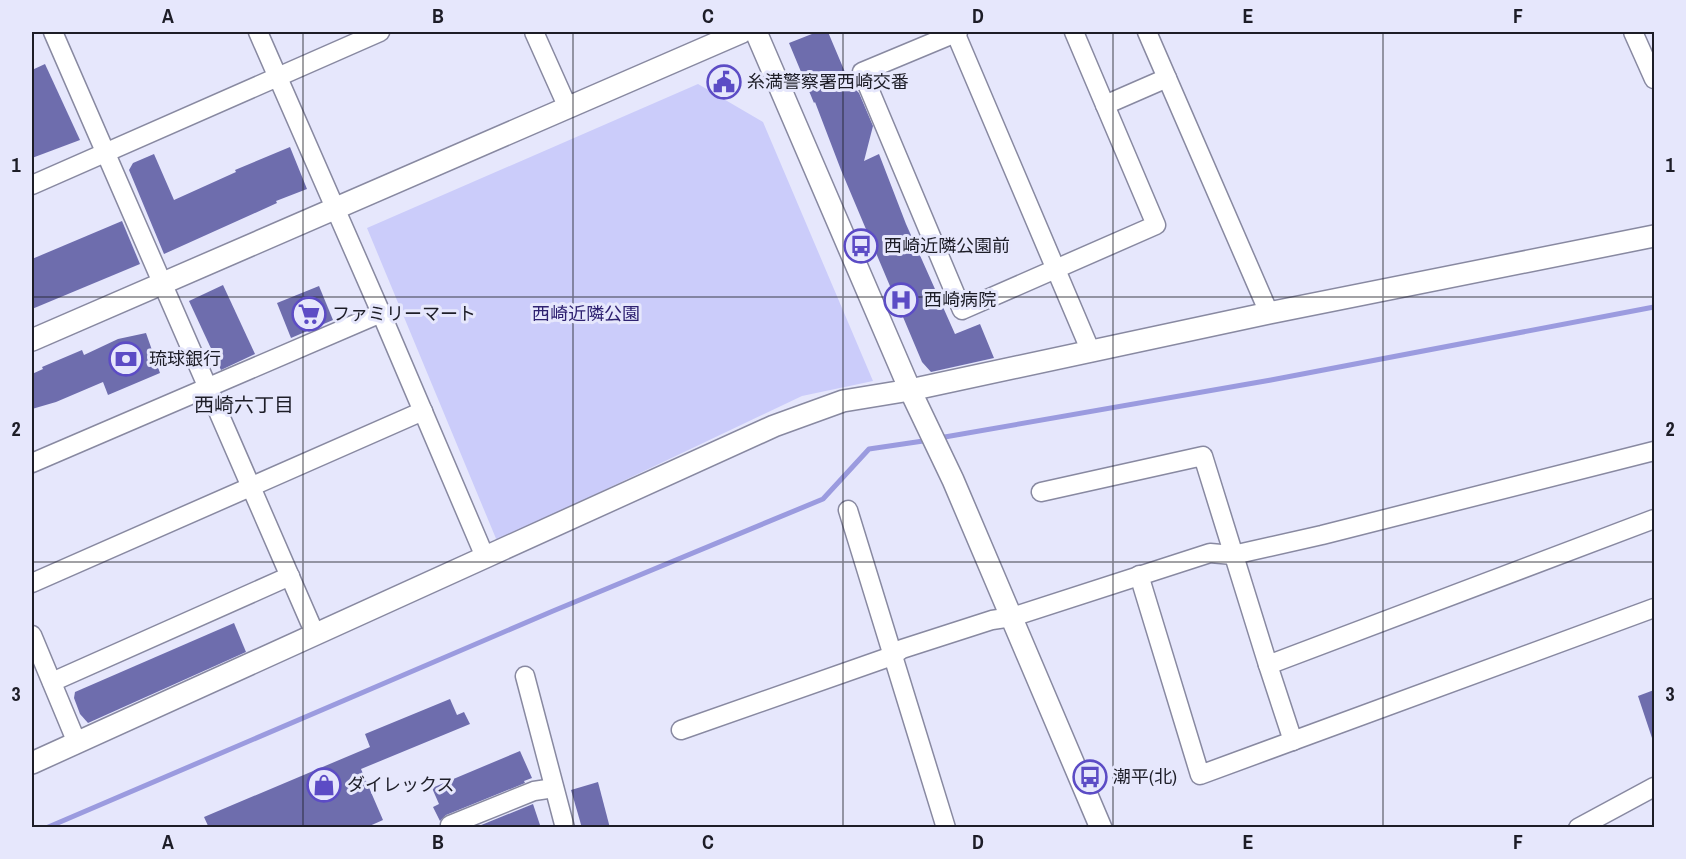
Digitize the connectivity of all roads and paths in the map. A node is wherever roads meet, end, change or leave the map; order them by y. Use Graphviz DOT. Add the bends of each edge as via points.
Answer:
graph roads {
  1 [pos="53,32"];
  2 [pos="258,32"];
  3 [pos="380,32"];
  4 [pos="534,32"];
  5 [pos="742,32"];
  6 [pos="756,32"];
  7 [pos="956,32"];
  8 [pos="1074,32"];
  9 [pos="1147,32"];
  10 [pos="1633,32"];
  11 [pos="278,78"];
  12 [pos="1167,78"];
  13 [pos="1654,79"];
  14 [pos="1105,105"];
  15 [pos="568,108"];
  16 [pos="105,153"];
  17 [pos="32,185"];
  18 [pos="336,209"];
  19 [pos="1654,236"];
  20 [pos="1055,268"];
  21 [pos="162,284"];
  22 [pos="381,312"];
  23 [pos="1269,313"];
  24 [pos="32,340"];
  25 [pos="1091,352"];
  26 [pos="207,388"];
  27 [pos="910,390"];
  28 [pos="423,411"];
  29 [pos="1654,451"];
  30 [pos="32,463"];
  31 [pos="250,486"];
  32 [pos="1041,492"];
  33 [pos="848,510"];
  34 [pos="1654,519"];
  35 [pos="1233,555"];
  36 [pos="485,557"];
  37 [pos="1139,575"];
  38 [pos="290,576"];
  39 [pos="32,583"];
  40 [pos="1654,608"];
  41 [pos="1012,617"];
  42 [pos="315,634"];
  43 [pos="32,635"];
  44 [pos="892,656"];
  45 [pos="1268,665"];
  46 [pos="525,676"];
  47 [pos="52,682"];
  48 [pos="681,730"];
  49 [pos="1293,741"];
  50 [pos="76,743"];
  51 [pos="32,763"];
  52 [pos="1654,787"];
  53 [pos="554,788"];
  54 [pos="450,825"];
  55 [pos="565,828"];
  56 [pos="946,828"];
  57 [pos="1101,828"];
  58 [pos="1578,828"];
  1 -- 16 [label="street"];
  2 -- 11 [label="street"];
  3 -- 11 [label="street"];
  4 -- 15 [label="street"];
  5 -- 15 [label="street"];
  6 -- 27 [label="street"];
  7 -- 20 [label="street"];
  7 -- 20 [label="street" via="862,72 962,310"];
  8 -- 14 [label="street"];
  9 -- 12 [label="street"];
  10 -- 13 [label="street"];
  11 -- 16 [label="street"];
  11 -- 18 [label="street"];
  12 -- 14 [label="street"];
  12 -- 23 [label="street"];
  14 -- 20 [label="street" via="1156,225"];
  15 -- 18 [label="street"];
  16 -- 17 [label="street"];
  16 -- 21 [label="street"];
  18 -- 21 [label="street"];
  18 -- 22 [label="street"];
  19 -- 23 [label="street"];
  20 -- 25 [label="street"];
  21 -- 24 [label="street"];
  21 -- 26 [label="street"];
  22 -- 26 [label="street"];
  22 -- 28 [label="street"];
  23 -- 25 [label="street"];
  25 -- 27 [label="street"];
  26 -- 30 [label="street"];
  26 -- 31 [label="street"];
  27 -- 36 [label="street" via="843,401 774,426"];
  27 -- 41 [label="street"];
  28 -- 31 [label="street"];
  28 -- 36 [label="street"];
  29 -- 35 [label="street"];
  31 -- 38 [label="street"];
  31 -- 39 [label="street"];
  32 -- 35 [label="street" via="1203,456"];
  33 -- 44 [label="street"];
  34 -- 45 [label="street"];
  35 -- 37 [label="street" via="1210,553"];
  35 -- 45 [label="street"];
  36 -- 42 [label="street"];
  37 -- 41 [label="street"];
  37 -- 49 [label="street" via="1200,775"];
  38 -- 42 [label="street"];
  38 -- 47 [label="street"];
  40 -- 49 [label="street"];
  41 -- 44 [label="street" via="902,649"];
  41 -- 57 [label="street"];
  42 -- 50 [label="street"];
  43 -- 47 [label="street"];
  44 -- 48 [label="street"];
  44 -- 56 [label="street"];
  45 -- 49 [label="street"];
  46 -- 53 [label="street"];
  47 -- 50 [label="street"];
  50 -- 51 [label="street"];
  52 -- 58 [label="street"];
  53 -- 54 [label="street" via="534,791"];
  53 -- 55 [label="street"];
}
